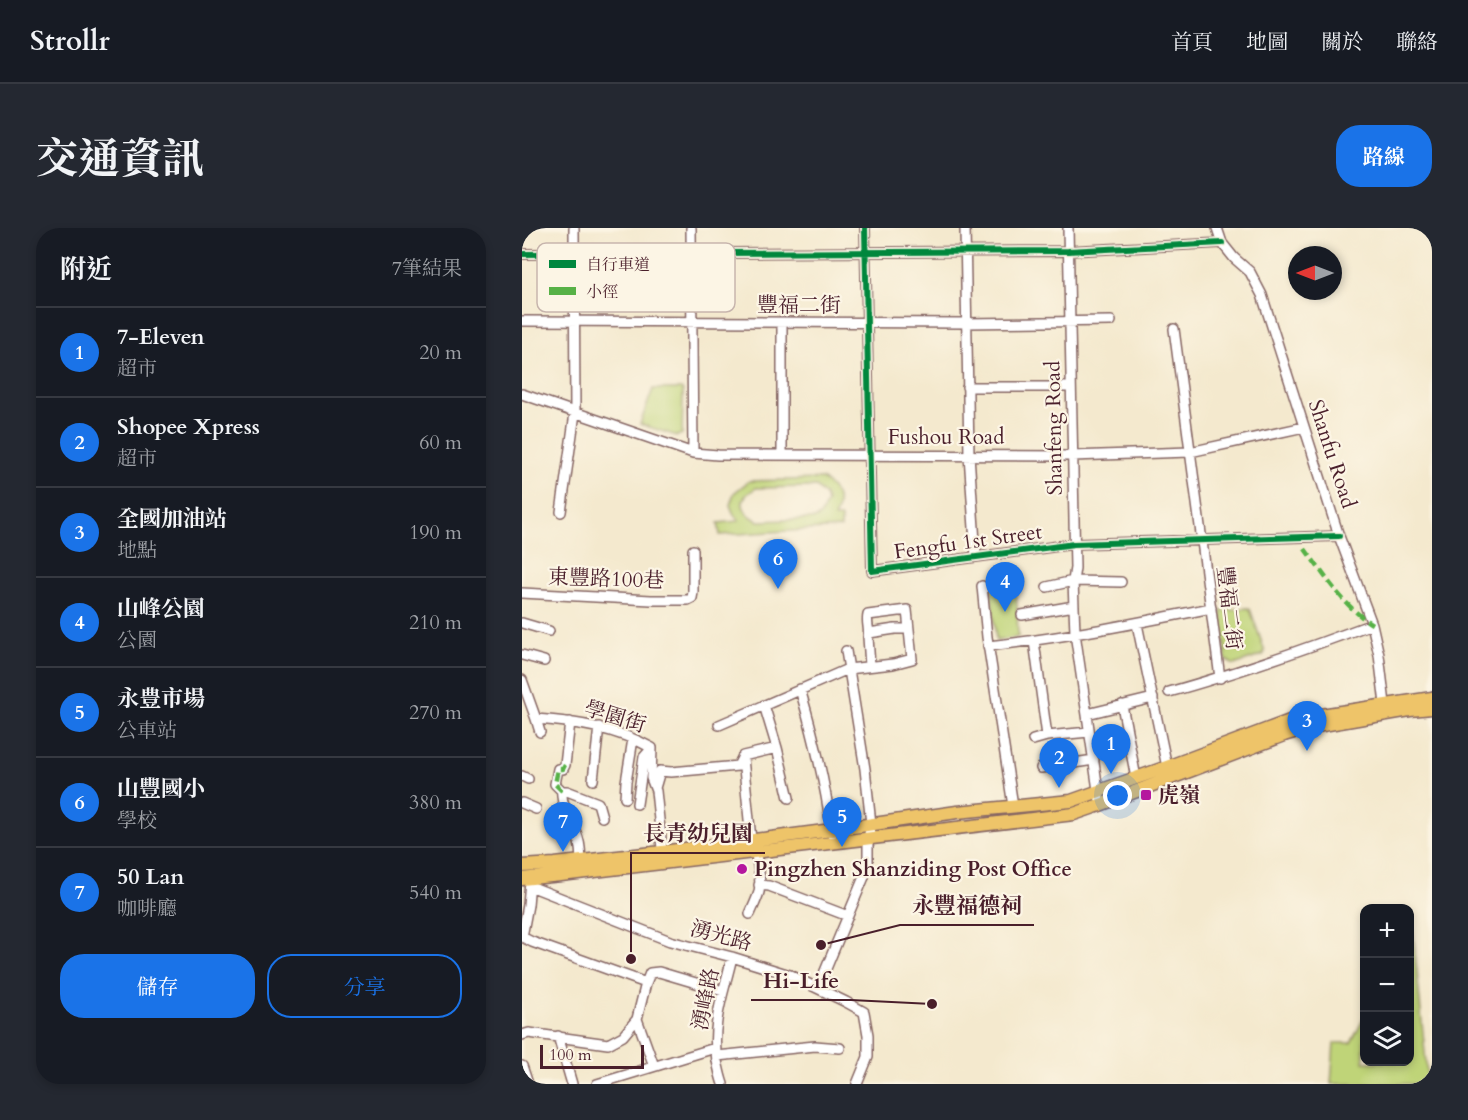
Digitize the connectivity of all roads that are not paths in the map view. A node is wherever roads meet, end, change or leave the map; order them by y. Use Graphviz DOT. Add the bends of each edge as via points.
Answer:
graph roads {
  1 [pos="865,228"];
  2 [pos="964,228"];
  3 [pos="1068,228"];
  4 [pos="1217,228"];
  5 [pos="1222,243"];
  6 [pos="965,251"];
  7 [pos="1068,251"];
  8 [pos="866,252"];
  9 [pos="735,253"];
  10 [pos="575,312"];
  11 [pos="692,312"];
  12 [pos="522,321"];
  13 [pos="575,321"];
  14 [pos="1111,321"];
  15 [pos="692,322"];
  16 [pos="782,323"];
  17 [pos="867,323"];
  18 [pos="966,323"];
  19 [pos="1070,323"];
  20 [pos="1174,329"];
  21 [pos="967,387"];
  22 [pos="1071,387"];
  23 [pos="522,394"];
  24 [pos="575,413"];
  25 [pos="1304,427"];
  26 [pos="1190,452"];
  27 [pos="693,453"];
  28 [pos="782,454"];
  29 [pos="869,455"];
  30 [pos="969,455"];
  31 [pos="1072,456"];
  32 [pos="561,512"];
  33 [pos="1339,536"];
  34 [pos="1202,540"];
  35 [pos="1074,544"];
  36 [pos="693,550"];
  37 [pos="976,557"];
  38 [pos="1073,581"];
  39 [pos="1121,582"];
  40 [pos="982,586"];
  41 [pos="1047,587"];
  42 [pos="522,593"];
  43 [pos="1074,606"];
  44 [pos="1211,608"];
  45 [pos="1022,615"];
  46 [pos="522,623"];
  47 [pos="1137,624"];
  48 [pos="1372,624"];
  49 [pos="909,629"];
  50 [pos="549,631"];
  51 [pos="869,633"];
  52 [pos="1076,633"];
  53 [pos="1034,641"];
  54 [pos="988,646"];
  55 [pos="846,651"];
  56 [pos="522,655"];
  57 [pos="544,661"];
  58 [pos="870,666"];
  59 [pos="848,669"];
  60 [pos="1220,678"];
  61 [pos="522,680"];
  62 [pos="800,689"];
  63 [pos="1169,692"];
  64 [pos="1153,698"];
  65 [pos="1432,698"];
  66 [pos="764,705"];
  67 [pos="1122,705"];
  68 [pos="1432,708"];
  69 [pos="1387,710"];
  70 [pos="1087,714"];
  71 [pos="536,719"];
  72 [pos="570,722"];
  73 [pos="719,725"];
  74 [pos="599,727"];
  75 [pos="540,732"];
  76 [pos="1089,732"];
  77 [pos="1047,736"];
  78 [pos="633,739"];
  79 [pos="1033,740"];
  80 [pos="652,748"];
  81 [pos="777,748"];
  82 [pos="742,758"];
  83 [pos="1094,760"];
  84 [pos="1167,767"];
  85 [pos="1041,768"];
  86 [pos="1136,778"];
  87 [pos="593,780"];
  88 [pos="655,788"];
  89 [pos="562,791"];
  90 [pos="1098,791"];
  91 [pos="625,798"];
  92 [pos="789,798"];
  93 [pos="522,803"];
  94 [pos="636,804"];
  95 [pos="1013,806"];
  96 [pos="1100,806"];
  97 [pos="536,809"];
  98 [pos="602,817"];
  99 [pos="871,824"];
  100 [pos="832,830"];
  101 [pos="868,839"];
  102 [pos="751,840"];
  103 [pos="833,843"];
  104 [pos="756,852"];
  105 [pos="663,857"];
  106 [pos="581,867"];
  107 [pos="526,875"];
  108 [pos="759,885"];
  109 [pos="750,914"];
  110 [pos="848,916"];
  111 [pos="522,937"];
  112 [pos="732,957"];
  113 [pos="646,983"];
  114 [pos="818,988"];
  115 [pos="723,991"];
  116 [pos="637,1019"];
  117 [pos="522,1035"];
  118 [pos="558,1036"];
  119 [pos="840,1048"];
  120 [pos="716,1052"];
  121 [pos="522,1066"];
  122 [pos="654,1066"];
  123 [pos="526,1082"];
  124 [pos="608,1083"];
  125 [pos="572,1084"];
  126 [pos="597,1084"];
  127 [pos="723,1084"];
  128 [pos="856,1084"];
  1 -- 8 [label="street, Fengfu 1st Street"];
  2 -- 6 [label="street"];
  3 -- 7 [label="street, Shanfeng Road"];
  4 -- 5 [label="street, Shanfu Road"];
  5 -- 7 [label="street"];
  5 -- 25 [label="street, Shanfu Road" via="1251,272 1260,290"];
  6 -- 7 [label="street"];
  6 -- 8 [label="street"];
  6 -- 18 [label="street"];
  7 -- 19 [label="street, Shanfeng Road"];
  8 -- 9 [label="street"];
  8 -- 17 [label="street, Fengfu 1st Street"];
  10 -- 13 [label="street"];
  11 -- 15 [label="street"];
  12 -- 13 [label="street, 豐福二街"];
  13 -- 15 [label="street, 豐福二街"];
  13 -- 24 [label="street"];
  14 -- 19 [label="street, 豐福二街"];
  15 -- 16 [label="street, 豐福二街"];
  15 -- 27 [label="street"];
  16 -- 17 [label="street, 豐福二街"];
  16 -- 28 [label="street"];
  17 -- 18 [label="street, 豐福二街"];
  17 -- 29 [label="street, Fengfu 1st Street"];
  18 -- 19 [label="street, 豐福二街"];
  18 -- 21 [label="street"];
  19 -- 22 [label="street, Shanfeng Road"];
  20 -- 26 [label="street, 豐福二街"];
  21 -- 22 [label="street"];
  21 -- 30 [label="street"];
  22 -- 31 [label="street, Shanfeng Road"];
  23 -- 24 [label="street, Fushou Road"];
  24 -- 27 [label="street, Fushou Road"];
  24 -- 32 [label="street"];
  25 -- 26 [label="street, Fushou Road"];
  25 -- 33 [label="street, Shanfu Road"];
  26 -- 31 [label="street, Fushou Road"];
  26 -- 34 [label="street, 豐福二街"];
  27 -- 28 [label="street, Fushou Road"];
  28 -- 29 [label="street, Fushou Road"];
  29 -- 30 [label="street, Fushou Road"];
  29 -- 37 [label="street, Fengfu 1st Street" via="872,572"];
  30 -- 31 [label="street, Fushou Road"];
  30 -- 37 [label="street"];
  31 -- 35 [label="street, Shanfeng Road"];
  33 -- 34 [label="street, Fengfu 1st Street"];
  33 -- 48 [label="street, Shanfu Road"];
  34 -- 35 [label="street, Fengfu 1st Street"];
  34 -- 44 [label="street, 豐福二街"];
  35 -- 37 [label="street, Fengfu 1st Street"];
  35 -- 38 [label="street, Shanfeng Road"];
  36 -- 42 [label="street, 東豐路100巷" via="693,592 688,600"];
  38 -- 39 [label="street"];
  38 -- 41 [label="street"];
  38 -- 43 [label="street, Shanfeng Road"];
  40 -- 54 [label="street"];
  43 -- 45 [label="street"];
  43 -- 52 [label="street, Shanfeng Road"];
  44 -- 47 [label="street"];
  44 -- 60 [label="street, 豐福二街"];
  46 -- 50 [label="street"];
  47 -- 52 [label="street"];
  47 -- 64 [label="street"];
  48 -- 60 [label="street"];
  48 -- 69 [label="street, Shanfu Road"];
  49 -- 51 [label="street"];
  49 -- 51 [label="street" via="907,610 868,615"];
  49 -- 58 [label="street" via="912,658"];
  51 -- 58 [label="street"];
  52 -- 53 [label="street"];
  52 -- 70 [label="street, Shanfeng Road"];
  53 -- 54 [label="street"];
  53 -- 77 [label="street"];
  54 -- 95 [label="street"];
  55 -- 59 [label="street"];
  56 -- 57 [label="street"];
  58 -- 59 [label="street"];
  59 -- 62 [label="street"];
  59 -- 99 [label="street"];
  60 -- 63 [label="street"];
  61 -- 71 [label="street"];
  62 -- 66 [label="street"];
  62 -- 100 [label="street" via="825,785"];
  64 -- 67 [label="street"];
  64 -- 84 [label="street"];
  65 -- 69 [label="main road"];
  66 -- 73 [label="street"];
  66 -- 81 [label="street"];
  67 -- 70 [label="street"];
  67 -- 86 [label="street"];
  68 -- 69 [label="main road"];
  69 -- 84 [label="main road" via="1295,718"];
  69 -- 96 [label="main road" via="1287,734"];
  70 -- 76 [label="street, Shanfeng Road"];
  71 -- 72 [label="street, 學園街"];
  71 -- 75 [label="street"];
  72 -- 74 [label="street, 學園街"];
  72 -- 89 [label="street" via="565,765 558,769 555,784"];
  74 -- 78 [label="street, 學園街"];
  74 -- 87 [label="street"];
  76 -- 77 [label="street"];
  76 -- 83 [label="street, Shanfeng Road"];
  77 -- 79 [label="street"];
  78 -- 80 [label="street, 學園街"];
  78 -- 91 [label="street"];
  80 -- 88 [label="street, 學園街" via="651,778"];
  80 -- 94 [label="street" via="644,757"];
  81 -- 82 [label="street"];
  81 -- 92 [label="street"];
  82 -- 88 [label="street" via="738,766 660,771"];
  82 -- 102 [label="street"];
  83 -- 85 [label="street"];
  83 -- 90 [label="street, Shanfeng Road"];
  84 -- 86 [label="main road"];
  86 -- 90 [label="main road"];
  88 -- 105 [label="street"];
  89 -- 98 [label="street" via="598,803"];
  89 -- 106 [label="street" via="579,840"];
  90 -- 95 [label="main road" via="1071,801"];
  90 -- 96 [label="street, Shanfeng Road"];
  93 -- 97 [label="street"];
  95 -- 99 [label="main road"];
  96 -- 101 [label="main road" via="1074,814"];
  99 -- 100 [label="main road"];
  99 -- 101 [label="street"];
  100 -- 102 [label="main road"];
  100 -- 103 [label="street"];
  101 -- 103 [label="main road"];
  101 -- 110 [label="street" via="868,862"];
  102 -- 104 [label="street"];
  102 -- 105 [label="main road"];
  103 -- 104 [label="main road"];
  104 -- 105 [label="main road"];
  104 -- 108 [label="street"];
  105 -- 106 [label="main road"];
  106 -- 107 [label="main road"];
  107 -- 111 [label="street" via="528,905"];
  107 -- 112 [label="street, 湧光路" via="670,940"];
  108 -- 109 [label="street"];
  108 -- 110 [label="street"];
  110 -- 114 [label="street"];
  111 -- 113 [label="street"];
  112 -- 114 [label="street, 湧光路"];
  112 -- 115 [label="street, 湧峰路"];
  113 -- 115 [label="street" via="650,973 659,972"];
  113 -- 116 [label="street"];
  114 -- 128 [label="street, 湧光路" via="864,1012 868,1057"];
  115 -- 120 [label="street, 湧峰路" via="716,1020"];
  116 -- 118 [label="street" via="623,1036 608,1044"];
  116 -- 122 [label="street"];
  117 -- 118 [label="street"];
  118 -- 125 [label="street"];
  119 -- 120 [label="street"];
  120 -- 122 [label="street"];
  120 -- 127 [label="street, 湧峰路"];
  121 -- 123 [label="street"];
  122 -- 124 [label="street"];
  124 -- 126 [label="street"];
}
